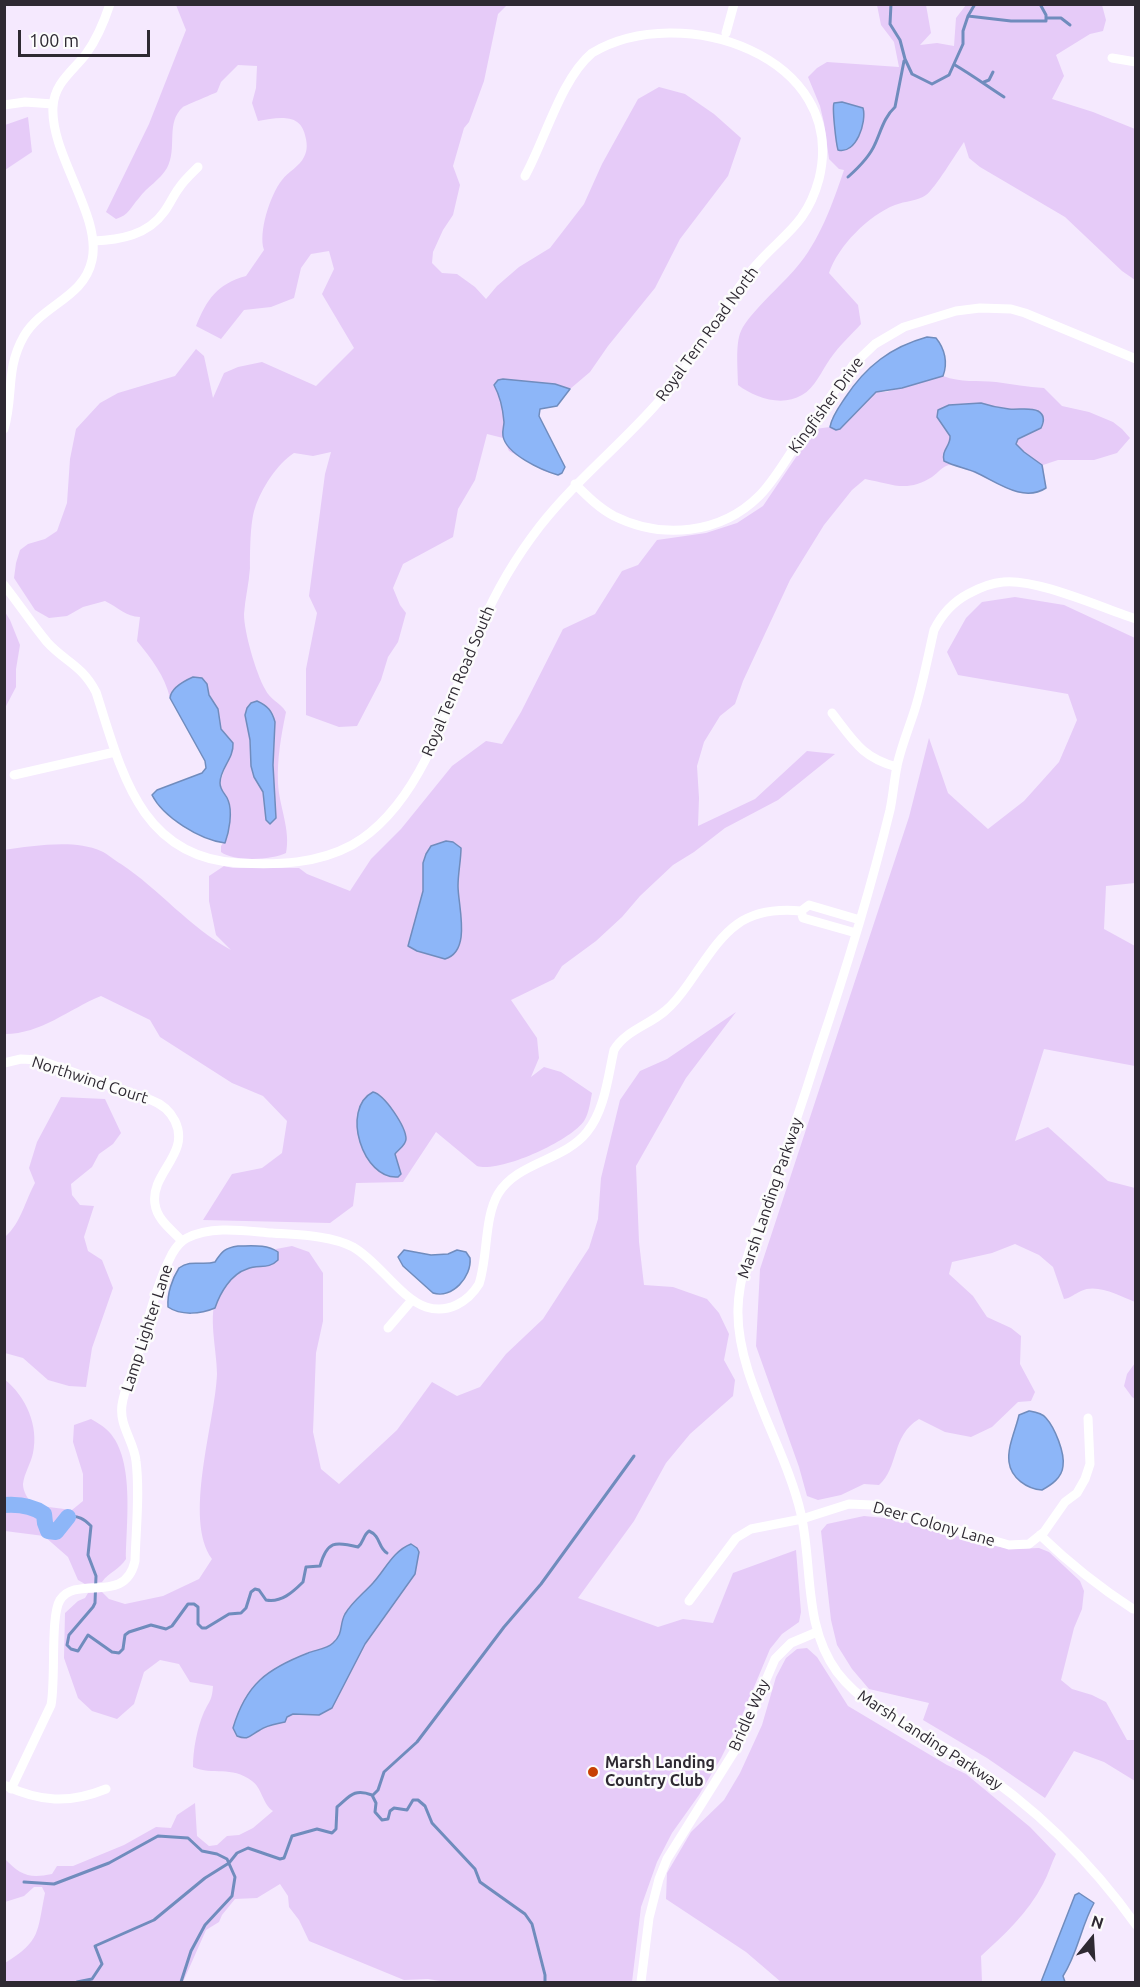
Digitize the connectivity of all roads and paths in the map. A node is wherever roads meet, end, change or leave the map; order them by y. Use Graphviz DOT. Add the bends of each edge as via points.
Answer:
graph roads {
  1 [pos="110,4"];
  2 [pos="734,4"];
  3 [pos="726,33"];
  4 [pos="1112,58"];
  5 [pos="1136,62"];
  6 [pos="53,104"];
  7 [pos="4,105"];
  8 [pos="198,167"];
  9 [pos="525,176"];
  10 [pos="93,241"];
  11 [pos="1136,359"];
  12 [pos="8,365"];
  13 [pos="4,429"];
  14 [pos="575,484"];
  15 [pos="4,585"];
  16 [pos="1136,619"];
  17 [pos="832,713"];
  18 [pos="115,752"];
  19 [pos="897,766"];
  20 [pos="14,775"];
  21 [pos="801,911"];
  22 [pos="829,911"];
  23 [pos="860,920"];
  24 [pos="825,924"];
  25 [pos="856,933"];
  26 [pos="4,1063"];
  27 [pos="182,1241"];
  28 [pos="412,1300"];
  29 [pos="388,1328"];
  30 [pos="1088,1418"];
  31 [pos="802,1519"];
  32 [pos="1040,1535"];
  33 [pos="689,1602"];
  34 [pos="1133,1609"];
  35 [pos="817,1632"];
  36 [pos="8,1787"];
  37 [pos="106,1789"];
  38 [pos="1136,1925"];
  39 [pos="642,1983"];
  1 -- 6 [label="street" via="94,41 59,85"];
  2 -- 3 [label="street"];
  3 -- 9 [label="street, Royal Tern Road North" via="665,24 627,32 594,51 574,73"];
  3 -- 14 [label="street, Royal Tern Road North" via="767,51 803,88 819,128 822,159 812,200 800,221 752,270 678,379 639,424"];
  4 -- 5 [label="street"];
  6 -- 7 [label="street"];
  6 -- 10 [label="street" via="55,129"];
  8 -- 10 [label="street" via="152,225 137,234"];
  10 -- 12 [label="street" via="93,258 82,282 34,322"];
  11 -- 14 [label="street, Kingfisher Drive" via="1025,313 996,308 962,310 904,327 864,352 768,486 748,506 720,522 678,531 646,528 613,515"];
  12 -- 13 [label="street" via="9,404"];
  14 -- 18 [label="street, Royal Tern Road South" via="535,532 497,593 440,729 415,776 383,820 355,843 322,857 282,864 212,859 169,837 148,817 129,789"];
  15 -- 18 [label="street, Royal Tern Road South" via="46,641 89,680"];
  16 -- 19 [label="street, Marsh Landing Parkway" via="1017,582 992,584 966,595 945,612 934,630"];
  17 -- 19 [label="street" via="866,754"];
  18 -- 20 [label="street"];
  19 -- 23 [label="street, Marsh Landing Parkway" via="891,806"];
  21 -- 22 [label="street" via="809,905"];
  21 -- 24 [label="street" via="803,918"];
  21 -- 28 [label="street" via="770,910 734,926 676,1000 619,1042 599,1111 586,1134 517,1176 497,1196 483,1274 469,1298 443,1309 424,1307"];
  22 -- 23 [label="street"];
  22 -- 24 [label="street"];
  23 -- 25 [label="street, Marsh Landing Parkway"];
  24 -- 25 [label="street"];
  25 -- 31 [label="street, Marsh Landing Parkway" via="744,1268 738,1308 742,1351"];
  26 -- 27 [label="street, Northwind Court" via="39,1060 167,1109 177,1124 179,1143 158,1182 154,1201 162,1221"];
  27 -- 28 [label="street" via="205,1232 243,1231 347,1244"];
  27 -- 36 [label="street, Lamp Lighter Lane" via="171,1255 122,1406 123,1424 137,1467 134,1569 117,1586 64,1595 58,1605 51,1705"];
  28 -- 29 [label="street"];
  30 -- 32 [label="street" via="1090,1464 1085,1479"];
  31 -- 32 [label="street, Deer Colony Lane" via="849,1504 872,1505 1009,1545 1029,1544"];
  31 -- 33 [label="street, Deer Colony Lane" via="751,1529 736,1538"];
  31 -- 35 [label="street, Marsh Landing Parkway"];
  32 -- 34 [label="street" via="1067,1561"];
  35 -- 38 [label="street, Marsh Landing Parkway" via="834,1667 857,1694 967,1761 1034,1813 1087,1864"];
  35 -- 39 [label="street, Bridle Way" via="791,1643 775,1659 737,1747 667,1859 649,1918"];
  36 -- 37 [label="street" via="35,1798 54,1800"];
}
